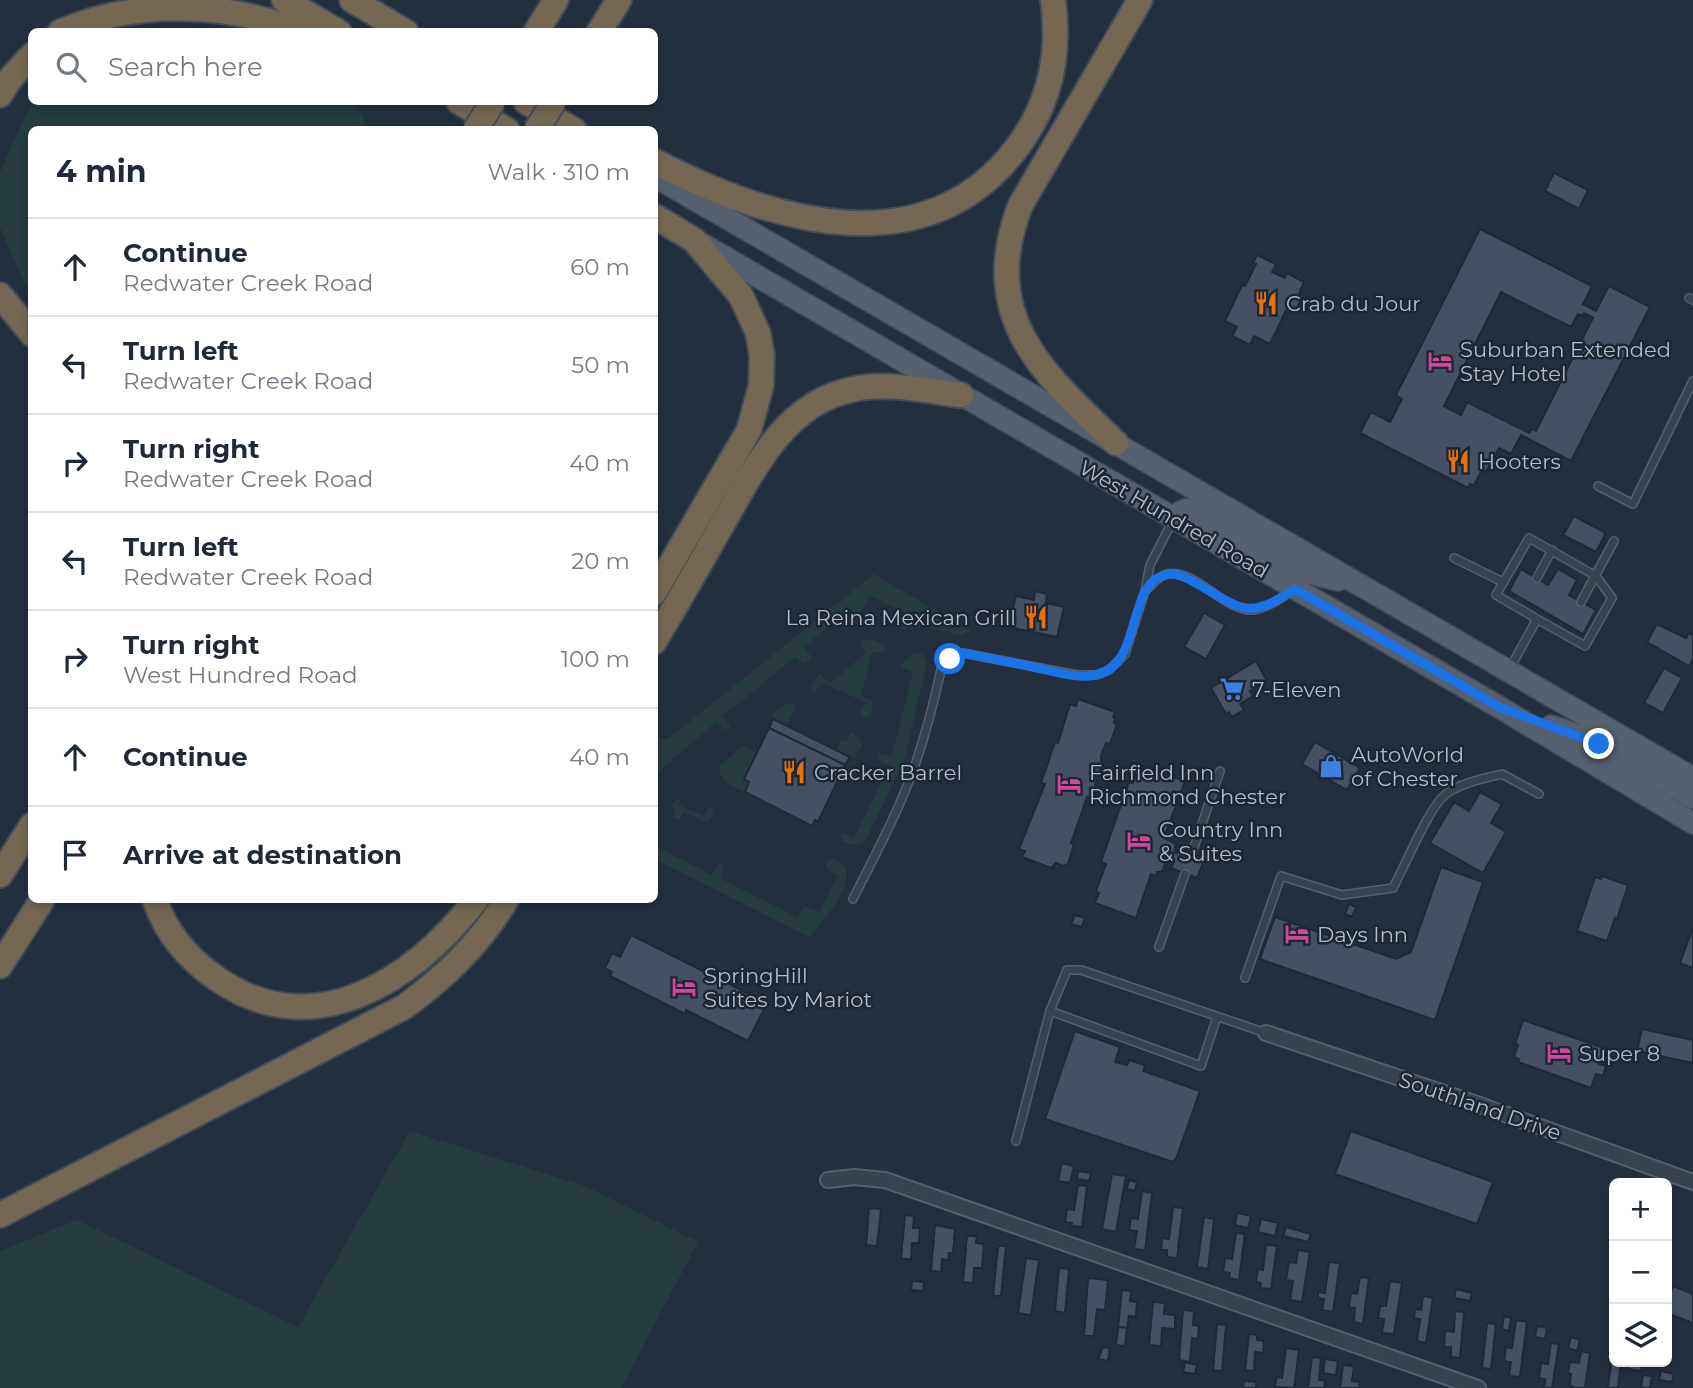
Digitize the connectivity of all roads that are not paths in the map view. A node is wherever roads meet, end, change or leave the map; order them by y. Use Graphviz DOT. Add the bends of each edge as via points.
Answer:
graph roads {
  1 [pos="284,0"];
  2 [pos="352,0"];
  3 [pos="556,0"];
  4 [pos="619,0"];
  5 [pos="1053,0"];
  6 [pos="1140,0"];
  7 [pos="67,28"];
  8 [pos="289,28"];
  9 [pos="332,28"];
  10 [pos="399,28"];
  11 [pos="538,28"];
  12 [pos="602,28"];
  13 [pos="28,59"];
  14 [pos="0,95"];
  15 [pos="464,105"];
  16 [pos="490,105"];
  17 [pos="531,105"];
  18 [pos="552,105"];
  19 [pos="477,126"];
  20 [pos="500,126"];
  21 [pos="539,126"];
  22 [pos="567,126"];
  23 [pos="658,163"];
  24 [pos="658,178"];
  25 [pos="658,218"];
  26 [pos="694,240"];
  27 [pos="0,296"];
  28 [pos="28,329"];
  29 [pos="1693,381"];
  30 [pos="961,395"];
  31 [pos="1116,443"];
  32 [pos="1598,486"];
  33 [pos="1174,518"];
  34 [pos="1614,541"];
  35 [pos="1552,550"];
  36 [pos="1454,558"];
  37 [pos="1595,576"];
  38 [pos="1537,578"];
  39 [pos="1503,582"];
  40 [pos="658,586"];
  41 [pos="1367,588"];
  42 [pos="1295,589"];
  43 [pos="1145,591"];
  44 [pos="1525,600"];
  45 [pos="1581,602"];
  46 [pos="1520,609"];
  47 [pos="1537,619"];
  48 [pos="1569,626"];
  49 [pos="1564,634"];
  50 [pos="658,635"];
  51 [pos="1508,670"];
  52 [pos="1499,707"];
  53 [pos="1220,771"];
  54 [pos="1693,778"];
  55 [pos="1539,794"];
  56 [pos="1693,798"];
  57 [pos="1693,823"];
  58 [pos="28,831"];
  59 [pos="1192,853"];
  60 [pos="1185,874"];
  61 [pos="0,875"];
  62 [pos="853,898"];
  63 [pos="40,903"];
  64 [pos="156,903"];
  65 [pos="474,903"];
  66 [pos="504,903"];
  67 [pos="1159,947"];
  68 [pos="0,966"];
  69 [pos="1245,978"];
  70 [pos="1050,1011"];
  71 [pos="1217,1017"];
  72 [pos="1266,1033"];
  73 [pos="1016,1141"];
  74 [pos="828,1180"];
  75 [pos="1693,1182"];
  76 [pos="0,1214"];
  77 [pos="1479,1388"];
  1 -- 9 [label="highway"];
  2 -- 10 [label="highway"];
  3 -- 11 [label="highway"];
  4 -- 12 [label="highway"];
  5 -- 23 [label="highway" via="1055,53 1050,82 1030,130 993,175 946,207 884,223 800,218 761,207"];
  6 -- 31 [label="highway" via="1020,206 1008,254 1010,300 1025,343 1055,384"];
  7 -- 8 [label="highway" via="114,8 174,1 241,12"];
  13 -- 14 [label="highway"];
  15 -- 20 [label="highway"];
  16 -- 19 [label="highway, bridge"];
  17 -- 22 [label="highway"];
  18 -- 21 [label="highway, bridge"];
  24 -- 31 [label="main road, West Hundred Road"];
  25 -- 26 [label="highway, West Hundred Road"];
  26 -- 30 [label="main road, West Hundred Road"];
  26 -- 40 [label="highway" via="752,315 762,356 761,386 749,430"];
  27 -- 28 [label="highway"];
  29 -- 32 [label="lane" via="1633,504"];
  30 -- 33 [label="main road, West Hundred Road"];
  30 -- 50 [label="highway" via="866,387 834,394 804,411 766,450"];
  31 -- 41 [label="main road, West Hundred Road"];
  33 -- 41 [label="main road" via="1188,508 1198,511 1301,571"];
  33 -- 42 [label="main road, West Hundred Road"];
  33 -- 43 [label="lane" via="1150,565"];
  34 -- 37 [label="lane"];
  35 -- 37 [label="lane"];
  35 -- 38 [label="lane"];
  35 -- 39 [label="lane" via="1529,538"];
  36 -- 39 [label="lane"];
  37 -- 45 [label="lane"];
  37 -- 49 [label="lane" via="1612,598 1585,646"];
  39 -- 46 [label="lane" via="1496,595"];
  41 -- 51 [label="main road, West Hundred Road"];
  42 -- 43 [label="lane" via="1252,610 1177,575 1158,578"];
  42 -- 52 [label="main road, West Hundred Road"];
  43 -- 62 [label="lane" via="1125,654 1097,675 1074,675 963,653 945,662 915,767"];
  44 -- 46 [label="lane"];
  46 -- 47 [label="lane"];
  47 -- 49 [label="lane"];
  47 -- 51 [label="lane"];
  48 -- 49 [label="lane"];
  51 -- 54 [label="main road, West Hundred Road"];
  52 -- 56 [label="main road" via="1599,744"];
  52 -- 57 [label="main road, West Hundred Road"];
  53 -- 59 [label="lane"];
  55 -- 69 [label="lane" via="1502,774 1443,795 1393,888 1342,895 1281,876"];
  58 -- 61 [label="highway"];
  60 -- 67 [label="lane"];
  63 -- 68 [label="highway"];
  64 -- 65 [label="highway" via="173,938 209,974 251,998 299,1007 351,999 401,974 432,950"];
  66 -- 76 [label="highway" via="459,962 404,1007"];
  70 -- 71 [label="lane" via="1067,970 1081,970"];
  70 -- 71 [label="lane" via="1201,1066"];
  70 -- 73 [label="lane"];
  71 -- 72 [label="lane"];
  72 -- 75 [label="street, Southland Drive"];
  74 -- 77 [label="street" via="885,1180"];
}
